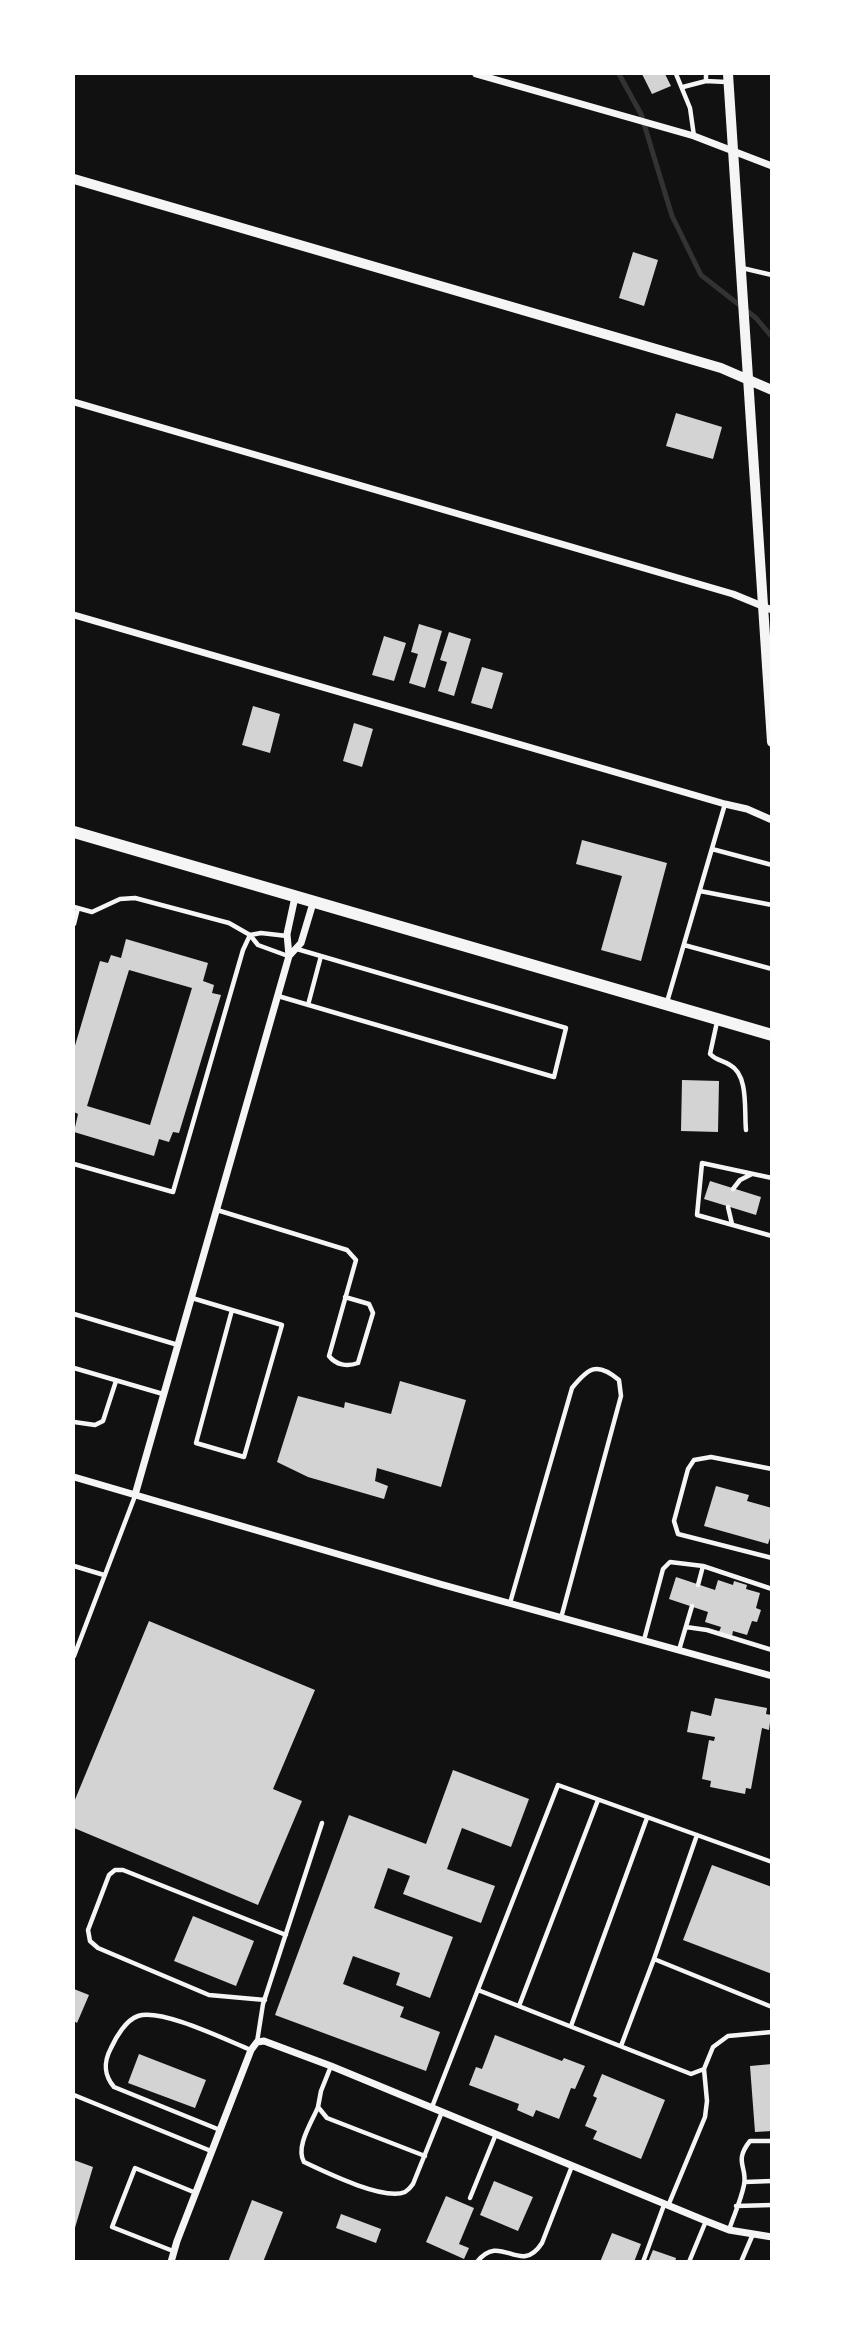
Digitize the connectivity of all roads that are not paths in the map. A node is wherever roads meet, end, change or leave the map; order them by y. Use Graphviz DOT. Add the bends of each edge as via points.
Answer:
graph roads {
  1 [pos="476,74"];
  2 [pos="676,74"];
  3 [pos="706,74"];
  4 [pos="728,78"];
  5 [pos="706,81"];
  6 [pos="683,87"];
  7 [pos="694,136"];
  8 [pos="733,152"];
  9 [pos="772,166"];
  10 [pos="74,178"];
  11 [pos="740,267"];
  12 [pos="772,275"];
  13 [pos="748,379"];
  14 [pos="772,390"];
  15 [pos="74,402"];
  16 [pos="768,608"];
  17 [pos="74,614"];
  18 [pos="769,664"];
  19 [pos="770,702"];
  20 [pos="772,742"];
  21 [pos="725,804"];
  22 [pos="772,820"];
  23 [pos="74,832"];
  24 [pos="712,849"];
  25 [pos="772,865"];
  26 [pos="700,891"];
  27 [pos="295,897"];
  28 [pos="313,903"];
  29 [pos="772,905"];
  30 [pos="76,907"];
  31 [pos="74,924"];
  32 [pos="250,934"];
  33 [pos="287,936"];
  34 [pos="684,945"];
  35 [pos="296,948"];
  36 [pos="289,956"];
  37 [pos="321,956"];
  38 [pos="772,969"];
  39 [pos="278,996"];
  40 [pos="666,1004"];
  41 [pos="308,1005"];
  42 [pos="718,1018"];
  43 [pos="772,1035"];
  44 [pos="746,1130"];
  45 [pos="74,1164"];
  46 [pos="753,1174"];
  47 [pos="772,1178"];
  48 [pos="733,1189"];
  49 [pos="728,1207"];
  50 [pos="216,1210"];
  51 [pos="732,1224"];
  52 [pos="772,1236"];
  53 [pos="191,1297"];
  54 [pos="345,1297"];
  55 [pos="232,1310"];
  56 [pos="74,1314"];
  57 [pos="178,1345"];
  58 [pos="74,1368"];
  59 [pos="116,1381"];
  60 [pos="164,1394"];
  61 [pos="74,1422"];
  62 [pos="772,1469"];
  63 [pos="74,1477"];
  64 [pos="135,1495"];
  65 [pos="772,1558"];
  66 [pos="74,1566"];
  67 [pos="704,1566"];
  68 [pos="104,1576"];
  69 [pos="698,1585"];
  70 [pos="772,1589"];
  71 [pos="510,1603"];
  72 [pos="692,1606"];
  73 [pos="561,1618"];
  74 [pos="686,1627"];
  75 [pos="643,1641"];
  76 [pos="772,1650"];
  77 [pos="679,1651"];
  78 [pos="74,1656"];
  79 [pos="772,1676"];
  80 [pos="598,1800"];
  81 [pos="647,1818"];
  82 [pos="322,1823"];
  83 [pos="697,1835"];
  84 [pos="772,1863"];
  85 [pos="286,1935"];
  86 [pos="654,1959"];
  87 [pos="478,1990"];
  88 [pos="265,2000"];
  89 [pos="519,2006"];
  90 [pos="772,2007"];
  91 [pos="571,2026"];
  92 [pos="772,2032"];
  93 [pos="257,2042"];
  94 [pos="621,2046"];
  95 [pos="251,2050"];
  96 [pos="331,2066"];
  97 [pos="704,2069"];
  98 [pos="74,2095"];
  99 [pos="318,2107"];
  100 [pos="431,2108"];
  101 [pos="442,2112"];
  102 [pos="220,2130"];
  103 [pos="496,2134"];
  104 [pos="772,2141"];
  105 [pos="212,2151"];
  106 [pos="425,2156"];
  107 [pos="572,2166"];
  108 [pos="772,2181"];
  109 [pos="745,2182"];
  110 [pos="196,2193"];
  111 [pos="470,2198"];
  112 [pos="666,2205"];
  113 [pos="772,2205"];
  114 [pos="736,2206"];
  115 [pos="706,2221"];
  116 [pos="729,2230"];
  117 [pos="752,2234"];
  118 [pos="772,2237"];
  119 [pos="173,2251"];
  120 [pos="171,2262"];
  121 [pos="477,2262"];
  122 [pos="643,2262"];
  123 [pos="689,2262"];
  124 [pos="741,2262"];
  1 -- 7 [label="street"];
  2 -- 6 [label="lane"];
  3 -- 5 [label="lane"];
  4 -- 5 [label="lane"];
  4 -- 8 [label="street"];
  5 -- 6 [label="lane"];
  6 -- 7 [label="lane"];
  7 -- 8 [label="street"];
  8 -- 9 [label="street"];
  8 -- 11 [label="street"];
  10 -- 13 [label="street"];
  11 -- 12 [label="lane"];
  11 -- 13 [label="street"];
  13 -- 14 [label="street"];
  13 -- 16 [label="street"];
  15 -- 16 [label="street"];
  16 -- 18 [label="street"];
  17 -- 21 [label="street"];
  18 -- 19 [label="street"];
  19 -- 20 [label="street"];
  21 -- 22 [label="street"];
  21 -- 24 [label="lane"];
  23 -- 27 [label="main road"];
  24 -- 25 [label="lane"];
  24 -- 26 [label="lane"];
  26 -- 29 [label="lane"];
  26 -- 34 [label="lane"];
  27 -- 28 [label="main road"];
  27 -- 33 [label="street"];
  28 -- 35 [label="street"];
  28 -- 40 [label="main road"];
  30 -- 31 [label="lane"];
  30 -- 32 [label="lane" via="92,912 120,899 135,898 229,923"];
  32 -- 33 [label="lane"];
  32 -- 36 [label="lane" via="258,945"];
  32 -- 45 [label="lane" via="173,1192"];
  33 -- 36 [label="street"];
  34 -- 38 [label="lane"];
  34 -- 40 [label="lane"];
  35 -- 36 [label="street"];
  35 -- 37 [label="lane"];
  36 -- 39 [label="street"];
  37 -- 41 [label="lane"];
  37 -- 41 [label="lane" via="566,1028 554,1077"];
  39 -- 41 [label="lane"];
  39 -- 50 [label="street"];
  40 -- 42 [label="main road"];
  42 -- 43 [label="main road"];
  42 -- 44 [label="lane" via="710,1054 732,1065 742,1079"];
  46 -- 47 [label="lane"];
  46 -- 48 [label="lane"];
  46 -- 51 [label="lane" via="702,1163 697,1215"];
  49 -- 51 [label="lane"];
  50 -- 53 [label="street"];
  50 -- 54 [label="lane" via="347,1250 356,1260"];
  51 -- 52 [label="lane"];
  53 -- 55 [label="lane"];
  53 -- 57 [label="street"];
  54 -- 54 [label="lane" via="329,1356 349,1366 358,1363 373,1313 369,1304"];
  55 -- 55 [label="lane" via="282,1325 244,1457 196,1443"];
  56 -- 57 [label="lane"];
  57 -- 60 [label="street"];
  58 -- 59 [label="lane"];
  59 -- 60 [label="lane"];
  59 -- 61 [label="lane" via="103,1421 95,1425"];
  60 -- 64 [label="street"];
  62 -- 65 [label="lane" via="711,1457 694,1460 674,1521 678,1534"];
  63 -- 64 [label="street"];
  64 -- 68 [label="lane"];
  64 -- 71 [label="street"];
  66 -- 68 [label="lane"];
  67 -- 69 [label="lane"];
  67 -- 70 [label="lane"];
  67 -- 75 [label="lane" via="670,1562 663,1569"];
  68 -- 78 [label="lane"];
  71 -- 73 [label="street"];
  71 -- 73 [label="lane" via="572,1388 584,1373 595,1368 608,1371 618,1380 621,1396"];
  72 -- 74 [label="lane"];
  73 -- 75 [label="street"];
  74 -- 76 [label="lane"];
  74 -- 77 [label="lane"];
  75 -- 77 [label="street"];
  77 -- 79 [label="street"];
  80 -- 81 [label="lane"];
  80 -- 87 [label="lane" via="558,1785"];
  80 -- 89 [label="lane"];
  81 -- 83 [label="lane"];
  81 -- 91 [label="lane"];
  82 -- 85 [label="lane"];
  83 -- 84 [label="lane"];
  83 -- 86 [label="lane"];
  85 -- 88 [label="lane"];
  85 -- 88 [label="lane" via="123,1870 109,1875 88,1930 89,1941 98,1948 209,1995"];
  86 -- 90 [label="lane"];
  86 -- 94 [label="lane"];
  87 -- 89 [label="lane"];
  87 -- 100 [label="lane"];
  88 -- 93 [label="lane"];
  89 -- 91 [label="lane"];
  91 -- 94 [label="lane"];
  92 -- 97 [label="lane" via="728,2036 713,2047"];
  93 -- 95 [label="street"];
  93 -- 96 [label="street"];
  94 -- 97 [label="lane" via="691,2074"];
  95 -- 102 [label="street"];
  95 -- 102 [label="lane" via="150,2014 136,2016 122,2028 109,2051 106,2077 114,2087"];
  96 -- 99 [label="lane"];
  96 -- 100 [label="street"];
  97 -- 112 [label="lane" via="705,2118"];
  98 -- 105 [label="lane"];
  99 -- 106 [label="lane" via="327,2118"];
  99 -- 106 [label="lane" via="301,2148 304,2162 370,2190 396,2194 413,2184"];
  100 -- 101 [label="street"];
  101 -- 103 [label="street"];
  101 -- 106 [label="lane"];
  102 -- 105 [label="street"];
  103 -- 107 [label="street"];
  103 -- 111 [label="lane"];
  104 -- 109 [label="lane" via="750,2141 744,2148 740,2163"];
  105 -- 110 [label="street"];
  107 -- 112 [label="street"];
  107 -- 121 [label="lane" via="535,2254 529,2257 491,2250"];
  108 -- 109 [label="lane"];
  109 -- 114 [label="lane"];
  110 -- 119 [label="street"];
  110 -- 119 [label="lane" via="135,2168 112,2227"];
  112 -- 115 [label="street"];
  112 -- 122 [label="lane"];
  113 -- 114 [label="lane"];
  114 -- 116 [label="lane"];
  115 -- 116 [label="street"];
  115 -- 123 [label="lane"];
  116 -- 117 [label="street"];
  117 -- 118 [label="street"];
  117 -- 124 [label="lane"];
  119 -- 120 [label="street"];
}
